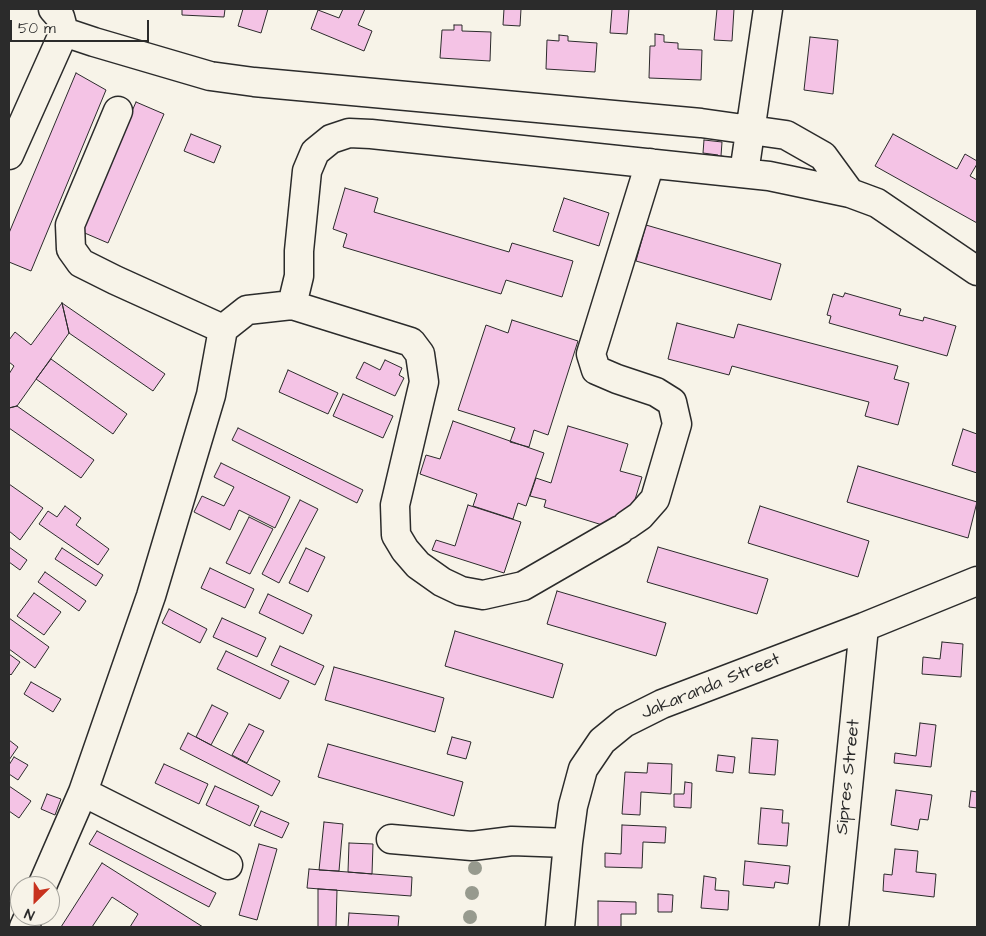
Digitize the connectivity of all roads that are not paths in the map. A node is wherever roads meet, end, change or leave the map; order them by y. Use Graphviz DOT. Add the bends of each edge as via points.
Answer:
graph roads {
  1 [pos="768,9"];
  2 [pos="59,20"];
  3 [pos="118,111"];
  4 [pos="750,130"];
  5 [pos="9,155"];
  6 [pos="650,163"];
  7 [pos="744,173"];
  8 [pos="850,193"];
  9 [pos="977,271"];
  10 [pos="292,305"];
  11 [pos="223,329"];
  12 [pos="977,581"];
  13 [pos="864,627"];
  14 [pos="83,792"];
  15 [pos="391,839"];
  16 [pos="568,843"];
  17 [pos="228,865"];
  18 [pos="46,876"];
  19 [pos="560,927"];
  20 [pos="834,927"];
  1 -- 4 [label="street"];
  2 -- 4 [label="street" via="94,42 210,76"];
  2 -- 5 [label="street"];
  3 -- 11 [label="street" via="70,225 71,248 80,263"];
  4 -- 7 [label="street"];
  4 -- 8 [label="street" via="786,135 823,156"];
  6 -- 7 [label="street"];
  6 -- 10 [label="street" via="371,134 350,133 331,139 315,152 308,171 299,276"];
  6 -- 10 [label="street" via="591,354 596,370 656,392 672,402 676,424 655,499 624,528 523,586 483,596 461,591 418,565 396,534 395,505 424,382 420,354 411,342"];
  7 -- 8 [label="street"];
  8 -- 9 [label="street" via="877,203"];
  10 -- 11 [label="street" via="247,310"];
  11 -- 14 [label="street" via="211,395 154,586"];
  12 -- 13 [label="street, Jakaranda Street"];
  13 -- 16 [label="street, Jakaranda Street" via="662,704 624,723 602,741 583,769"];
  13 -- 20 [label="street, Sipres Street"];
  14 -- 17 [label="street"];
  14 -- 18 [label="street"];
  15 -- 16 [label="street" via="472,846 512,841"];
  16 -- 19 [label="street, Jakaranda Street"];
}
